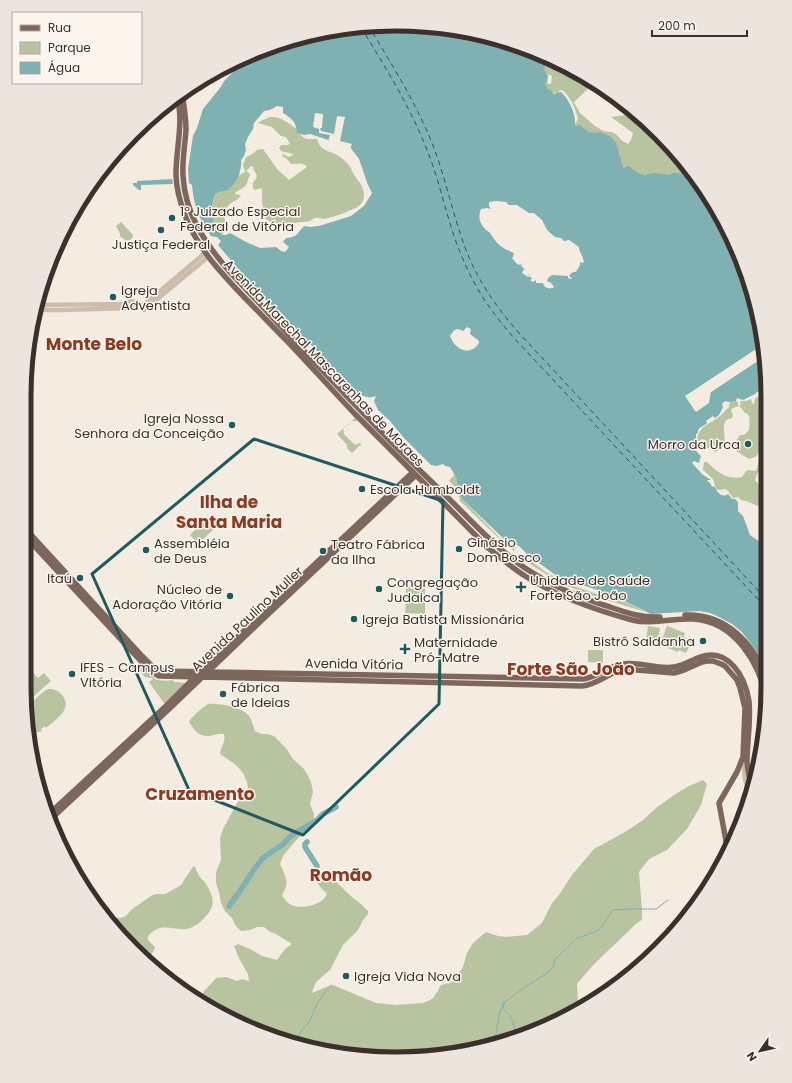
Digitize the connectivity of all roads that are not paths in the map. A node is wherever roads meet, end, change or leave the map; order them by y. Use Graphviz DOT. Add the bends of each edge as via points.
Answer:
graph roads {
  1 [pos="183,100"];
  2 [pos="179,103"];
  3 [pos="176,175"];
  4 [pos="183,182"];
  5 [pos="206,255"];
  6 [pos="217,256"];
  7 [pos="42,305"];
  8 [pos="129,307"];
  9 [pos="144,307"];
  10 [pos="41,310"];
  11 [pos="415,466"];
  12 [pos="415,474"];
  13 [pos="31,535"];
  14 [pos="31,542"];
  15 [pos="283,597"];
  16 [pos="142,659"];
  17 [pos="219,661"];
  18 [pos="761,668"];
  19 [pos="208,672"];
  20 [pos="221,672"];
  21 [pos="199,676"];
  22 [pos="428,676"];
  23 [pos="761,679"];
  24 [pos="431,683"];
  25 [pos="743,757"];
  26 [pos="750,778"];
  27 [pos="747,787"];
  28 [pos="53,811"];
  29 [pos="55,816"];
  30 [pos="726,842"];
  1 -- 4 [label="main road, Avenida Marechal Mascarenhas de Moraes" via="186,128"];
  2 -- 3 [label="main road, Avenida Marechal Mascarenhas de Moraes" via="181,119"];
  3 -- 4 [label="main road"];
  3 -- 5 [label="main road, Avenida Marechal Mascarenhas de Moraes" via="186,218"];
  4 -- 6 [label="main road, Avenida Marechal Mascarenhas de Moraes" via="188,206 203,238"];
  5 -- 6 [label="main road"];
  5 -- 9 [label="street"];
  5 -- 12 [label="main road, Avenida Marechal Mascarenhas de Moraes"];
  6 -- 11 [label="main road, Avenida Marechal Mascarenhas de Moraes"];
  7 -- 8 [label="street"];
  8 -- 9 [label="street"];
  8 -- 9 [label="street" via="129,301"];
  8 -- 10 [label="street"];
  11 -- 12 [label="main road"];
  11 -- 18 [label="main road, Avenida Marechal Mascarenhas de Moraes" via="495,544 541,578 569,593 642,616 693,615 718,621 740,635"];
  12 -- 15 [label="main road, Avenida Paulino Muller"];
  12 -- 23 [label="main road, Avenida Marechal Mascarenhas de Moraes" via="487,547 525,576 577,602 634,620 693,619 716,625 739,642"];
  13 -- 16 [label="main road, Avenida Vitória"];
  14 -- 16 [label="main road, Avenida Vitória"];
  15 -- 17 [label="main road, Avenida Paulino Muller"];
  15 -- 21 [label="main road, Avenida Paulino Muller"];
  16 -- 21 [label="main road, Avenida Vitória" via="156,676"];
  17 -- 19 [label="main road, Avenida Paulino Muller"];
  17 -- 20 [label="main road"];
  19 -- 20 [label="main road, Avenida Vitória"];
  19 -- 21 [label="main road, Avenida Paulino Muller"];
  20 -- 22 [label="main road, Avenida Vitória"];
  21 -- 24 [label="main road, Avenida Vitória"];
  21 -- 28 [label="main road, Avenida Paulino Muller"];
  21 -- 29 [label="main road, Avenida Paulino Muller"];
  22 -- 24 [label="main road"];
  22 -- 26 [label="main road, Avenida Vitória" via="583,680 623,664 672,668 707,655 720,656 738,671 747,694 747,763"];
  24 -- 25 [label="main road, Avenida Vitória" via="586,686 624,669 674,673 702,662 713,661 727,668 740,688 745,708"];
  25 -- 27 [label="street"];
  25 -- 30 [label="main road" via="719,803"];
}
